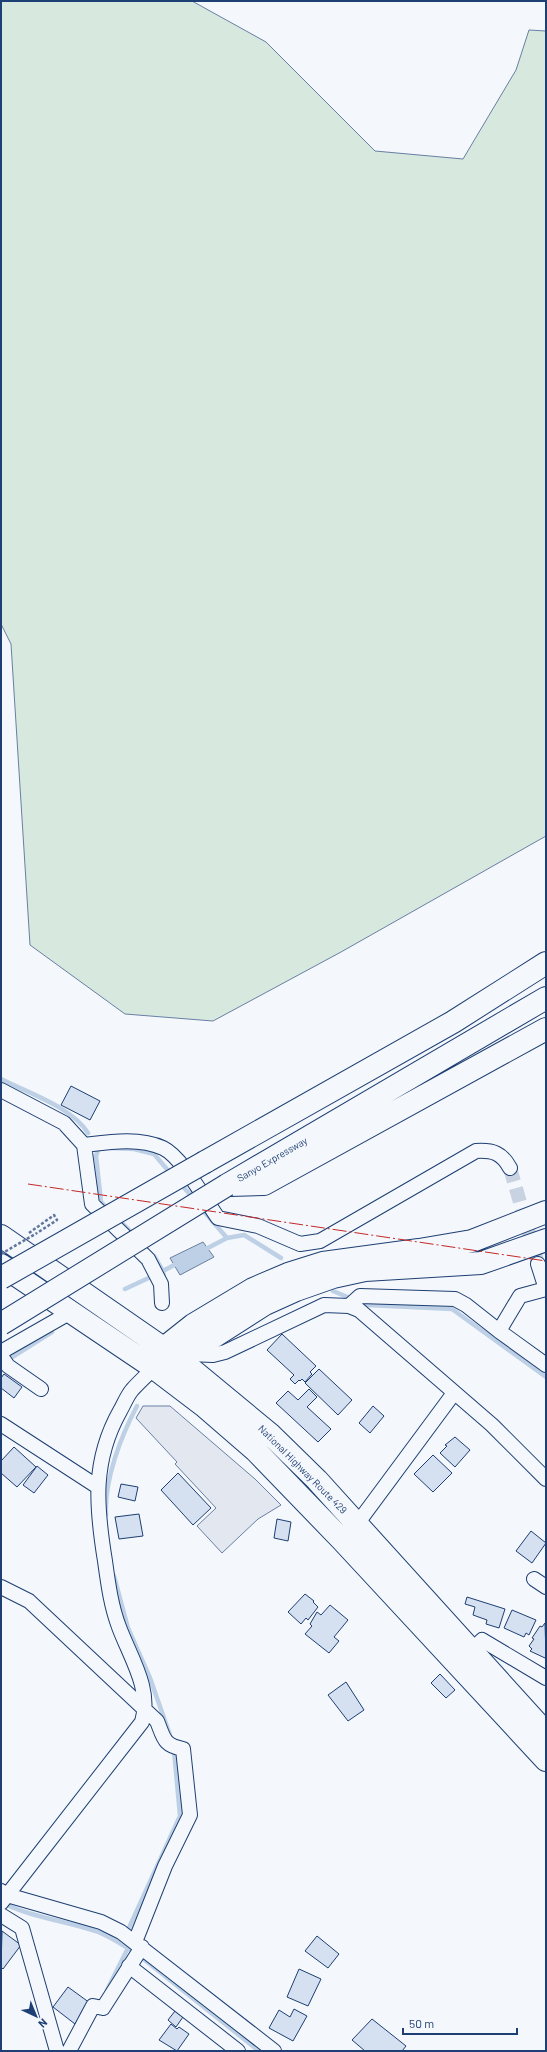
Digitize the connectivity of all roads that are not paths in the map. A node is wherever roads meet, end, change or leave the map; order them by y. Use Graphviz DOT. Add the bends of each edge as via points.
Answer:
graph roads {
  1 [pos="546,952"];
  2 [pos="546,963"];
  3 [pos="546,998"];
  4 [pos="453,1022"];
  5 [pos="546,1029"];
  6 [pos="1,1090"];
  7 [pos="84,1145"];
  8 [pos="510,1168"];
  9 [pos="227,1185"];
  10 [pos="546,1212"];
  11 [pos="1,1236"];
  12 [pos="546,1240"];
  13 [pos="538,1264"];
  14 [pos="1,1265"];
  15 [pos="1,1278"];
  16 [pos="546,1289"];
  17 [pos="162,1303"];
  18 [pos="352,1303"];
  19 [pos="71,1312"];
  20 [pos="1,1324"];
  21 [pos="499,1331"];
  22 [pos="177,1354"];
  23 [pos="3,1358"];
  24 [pos="546,1365"];
  25 [pos="154,1368"];
  26 [pos="41,1389"];
  27 [pos="454,1393"];
  28 [pos="1,1424"];
  29 [pos="546,1480"];
  30 [pos="98,1487"];
  31 [pos="357,1524"];
  32 [pos="534,1579"];
  33 [pos="546,1586"];
  34 [pos="1,1587"];
  35 [pos="464,1657"];
  36 [pos="546,1678"];
  37 [pos="146,1710"];
  38 [pos="546,1733"];
  39 [pos="546,1760"];
  40 [pos="3,1897"];
  41 [pos="1,1915"];
  42 [pos="136,1953"];
  43 [pos="57,2051"];
  44 [pos="69,2051"];
  45 [pos="238,2051"];
  46 [pos="274,2051"];
  1 -- 4 [label="highway"];
  2 -- 4 [label="highway"];
  3 -- 9 [label="highway, Sanyo Expressway"];
  4 -- 15 [label="highway, bridge"];
  5 -- 9 [label="highway" via="264,1184"];
  6 -- 7 [label="street" via="64,1123"];
  7 -- 8 [label="street" via="145,1142 164,1148 177,1158 218,1218 258,1226 300,1244 320,1241 476,1151 492,1150 504,1157"];
  7 -- 17 [label="street" via="92,1204 148,1260 161,1284"];
  9 -- 20 [label="highway, Sanyo Expressway, bridge"];
  10 -- 22 [label="highway" via="472,1241 323,1263 288,1274 253,1289 193,1325"];
  11 -- 22 [label="highway, National Highway Route 429"];
  12 -- 22 [label="highway" via="481,1263 365,1270 333,1277 265,1304"];
  13 -- 16 [label="street"];
  14 -- 19 [label="highway, National Highway Route 429"];
  16 -- 21 [label="street" via="520,1296"];
  18 -- 21 [label="street" via="360,1296 455,1299"];
  18 -- 22 [label="street" via="324,1305 225,1352 213,1355"];
  18 -- 27 [label="street"];
  19 -- 23 [label="street"];
  19 -- 25 [label="highway, National Highway Route 429"];
  21 -- 24 [label="street"];
  22 -- 25 [label="highway"];
  22 -- 31 [label="highway, National Highway Route 429" via="271,1435"];
  23 -- 26 [label="street"];
  25 -- 30 [label="street" via="132,1391 113,1424 102,1454"];
  25 -- 35 [label="highway, National Highway Route 429" via="204,1406 256,1451"];
  27 -- 29 [label="street" via="492,1425"];
  27 -- 31 [label="street"];
  28 -- 30 [label="street"];
  30 -- 37 [label="street" via="99,1526 110,1592 118,1625 144,1690"];
  31 -- 35 [label="highway, National Highway Route 429"];
  32 -- 33 [label="street"];
  34 -- 37 [label="street" via="29,1601"];
  35 -- 36 [label="street" via="482,1640"];
  35 -- 38 [label="highway, National Highway Route 429"];
  35 -- 39 [label="highway, National Highway Route 429"];
  37 -- 40 [label="street" via="142,1722"];
  37 -- 42 [label="street" via="157,1721 166,1742 173,1747 183,1748 190,1816 165,1866"];
  40 -- 42 [label="street" via="101,1922 121,1932"];
  41 -- 43 [label="street" via="22,1928"];
  42 -- 44 [label="street" via="103,2008 93,2006"];
  42 -- 45 [label="street"];
  42 -- 46 [label="street"];
}
